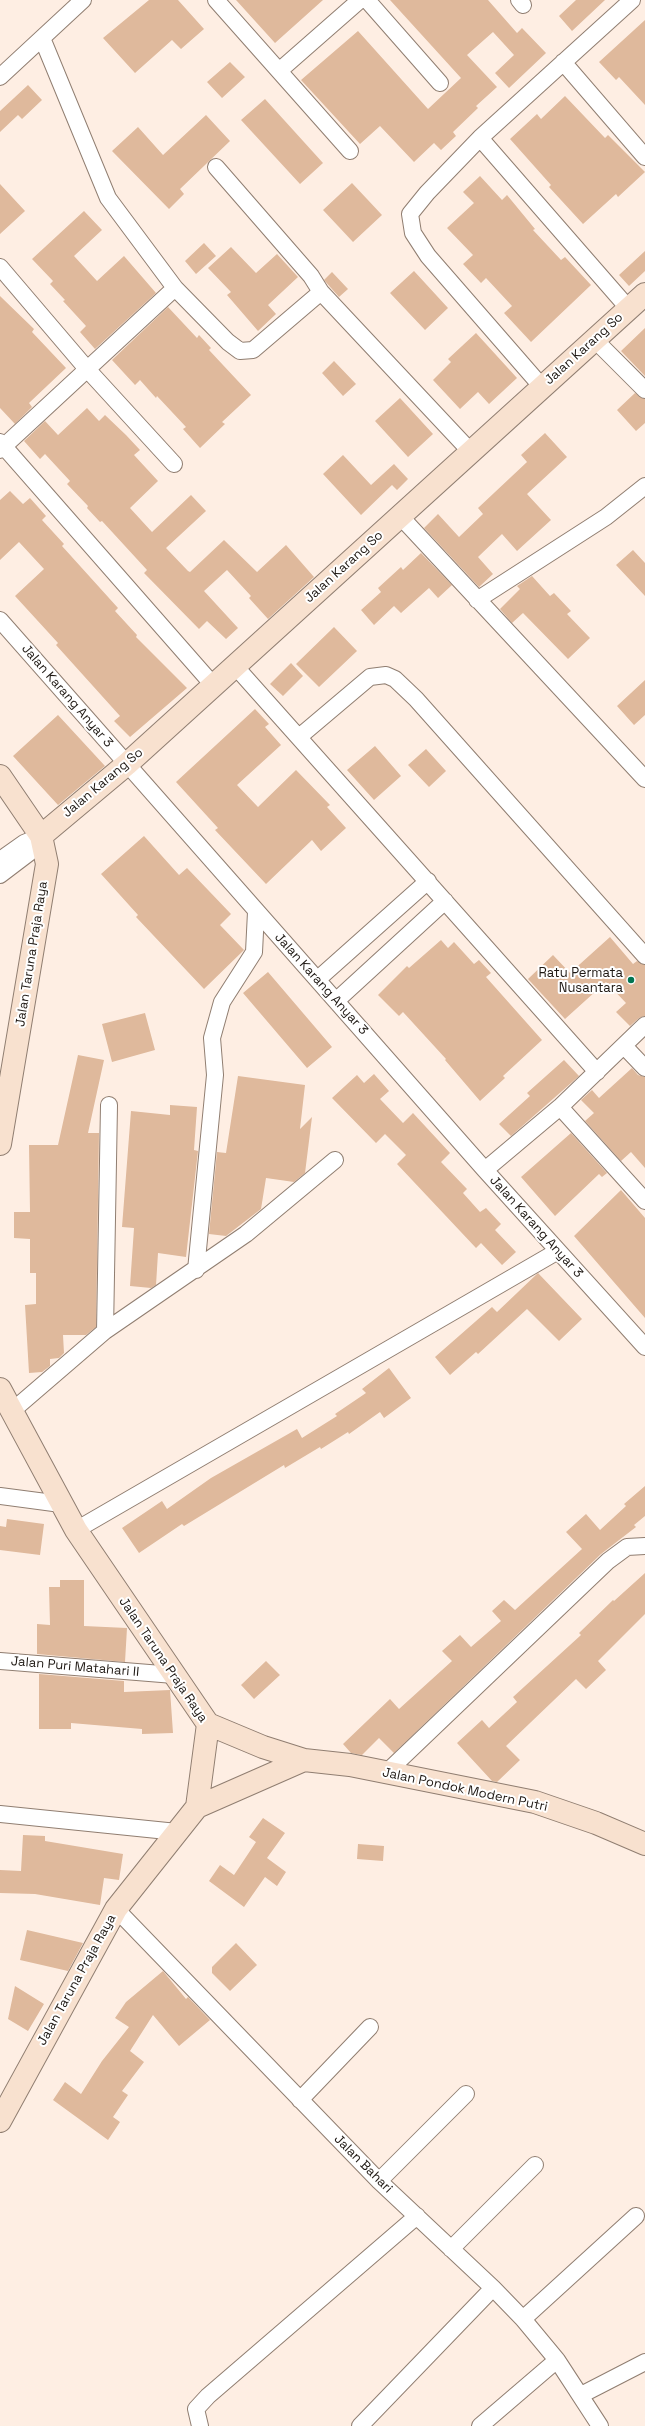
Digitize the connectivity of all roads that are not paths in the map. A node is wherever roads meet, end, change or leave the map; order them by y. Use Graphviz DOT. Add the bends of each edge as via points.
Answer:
graph roads {
  1 [pos="83,0"];
  2 [pos="216,0"];
  3 [pos="360,0"];
  4 [pos="366,0"];
  5 [pos="632,0"];
  6 [pos="42,38"];
  7 [pos="563,62"];
  8 [pos="279,71"];
  9 [pos="0,77"];
  10 [pos="440,83"];
  11 [pos="480,138"];
  12 [pos="350,151"];
  13 [pos="645,157"];
  14 [pos="216,167"];
  15 [pos="0,267"];
  16 [pos="174,288"];
  17 [pos="321,292"];
  18 [pos="645,294"];
  19 [pos="629,309"];
  20 [pos="595,340"];
  21 [pos="87,369"];
  22 [pos="542,387"];
  23 [pos="645,390"];
  24 [pos="1,446"];
  25 [pos="471,452"];
  26 [pos="174,464"];
  27 [pos="645,486"];
  28 [pos="400,516"];
  29 [pos="477,600"];
  30 [pos="0,620"];
  31 [pos="235,666"];
  32 [pos="214,686"];
  33 [pos="299,737"];
  34 [pos="127,764"];
  35 [pos="0,776"];
  36 [pos="645,779"];
  37 [pos="41,836"];
  38 [pos="0,860"];
  39 [pos="0,875"];
  40 [pos="428,880"];
  41 [pos="445,901"];
  42 [pos="256,912"];
  43 [pos="645,956"];
  44 [pos="318,979"];
  45 [pos="337,1000"];
  46 [pos="645,1025"];
  47 [pos="624,1046"];
  48 [pos="645,1068"];
  49 [pos="597,1072"];
  50 [pos="109,1105"];
  51 [pos="560,1107"];
  52 [pos="0,1144"];
  53 [pos="335,1160"];
  54 [pos="486,1170"];
  55 [pos="645,1201"];
  56 [pos="558,1251"];
  57 [pos="196,1270"];
  58 [pos="105,1331"];
  59 [pos="645,1347"];
  60 [pos="3,1397"];
  61 [pos="0,1496"];
  62 [pos="61,1504"];
  63 [pos="76,1530"];
  64 [pos="645,1546"];
  65 [pos="0,1661"];
  66 [pos="174,1675"];
  67 [pos="208,1724"];
  68 [pos="304,1760"];
  69 [pos="386,1772"];
  70 [pos="197,1807"];
  71 [pos="0,1814"];
  72 [pos="177,1832"];
  73 [pos="645,1844"];
  74 [pos="116,1909"];
  75 [pos="370,2027"];
  76 [pos="466,2094"];
  77 [pos="300,2100"];
  78 [pos="0,2121"];
  79 [pos="535,2165"];
  80 [pos="379,2181"];
  81 [pos="417,2216"];
  82 [pos="636,2216"];
  83 [pos="451,2249"];
  84 [pos="493,2288"];
  85 [pos="523,2319"];
  86 [pos="557,2360"];
  87 [pos="645,2362"];
  88 [pos="581,2395"];
  89 [pos="200,2426"];
  90 [pos="360,2426"];
  91 [pos="480,2426"];
  92 [pos="600,2426"];
  1 -- 6 [label="street"];
  2 -- 8 [label="street"];
  3 -- 8 [label="street"];
  4 -- 10 [label="street"];
  5 -- 7 [label="street"];
  6 -- 9 [label="street"];
  6 -- 16 [label="street" via="108,198"];
  7 -- 11 [label="street"];
  7 -- 13 [label="street"];
  8 -- 12 [label="street"];
  11 -- 19 [label="street"];
  11 -- 22 [label="street" via="410,214 413,234 428,256"];
  14 -- 17 [label="street" via="311,276"];
  15 -- 21 [label="street"];
  16 -- 17 [label="street" via="240,351 253,350"];
  16 -- 21 [label="street"];
  17 -- 25 [label="street"];
  18 -- 19 [label="street, Jalan Karang So"];
  19 -- 20 [label="street, Jalan Karang So"];
  20 -- 22 [label="street, Jalan Karang So"];
  20 -- 23 [label="street"];
  21 -- 24 [label="street"];
  21 -- 26 [label="street"];
  22 -- 25 [label="street, Jalan Karang So"];
  24 -- 32 [label="street"];
  25 -- 28 [label="street, Jalan Karang So"];
  27 -- 29 [label="street" via="606,517"];
  28 -- 29 [label="street"];
  28 -- 31 [label="street, Jalan Karang So"];
  29 -- 36 [label="street"];
  30 -- 34 [label="street, Jalan Karang Anyar 3"];
  31 -- 32 [label="street, Jalan Karang So"];
  31 -- 33 [label="street"];
  32 -- 34 [label="street, Jalan Karang So"];
  33 -- 40 [label="street"];
  33 -- 43 [label="street" via="370,677 386,675 395,679"];
  34 -- 37 [label="street, Jalan Karang So"];
  34 -- 42 [label="street, Jalan Karang Anyar 3"];
  35 -- 37 [label="street, Jalan Taruna Praja Raya"];
  37 -- 38 [label="street" via="24,843"];
  37 -- 39 [label="street" via="29,853"];
  37 -- 52 [label="street, Jalan Taruna Praja Raya" via="47,864"];
  40 -- 41 [label="street"];
  40 -- 44 [label="street"];
  41 -- 45 [label="street"];
  41 -- 49 [label="street"];
  42 -- 44 [label="street, Jalan Karang Anyar 3"];
  42 -- 57 [label="street" via="254,952 222,1002 212,1038 215,1075"];
  44 -- 45 [label="street, Jalan Karang Anyar 3"];
  45 -- 54 [label="street, Jalan Karang Anyar 3"];
  46 -- 47 [label="street"];
  47 -- 48 [label="street"];
  47 -- 49 [label="street"];
  49 -- 51 [label="street"];
  50 -- 58 [label="street"];
  51 -- 54 [label="street"];
  51 -- 55 [label="street"];
  53 -- 57 [label="street" via="246,1234"];
  54 -- 56 [label="street, Jalan Karang Anyar 3"];
  56 -- 59 [label="street, Jalan Karang Anyar 3"];
  56 -- 63 [label="street"];
  57 -- 58 [label="street"];
  58 -- 60 [label="street"];
  60 -- 62 [label="street, Jalan Taruna Praja Raya"];
  61 -- 62 [label="street"];
  62 -- 63 [label="street, Jalan Taruna Praja Raya"];
  63 -- 66 [label="street, Jalan Taruna Praja Raya"];
  64 -- 69 [label="street" via="627,1547 608,1561"];
  65 -- 66 [label="street, Jalan Puri Matahari II"];
  66 -- 67 [label="street, Jalan Taruna Praja Raya"];
  67 -- 68 [label="street, Jalan Pondok Modern Putri" via="263,1747"];
  67 -- 70 [label="street, Jalan Taruna Praja Raya"];
  68 -- 69 [label="street, Jalan Pondok Modern Putri"];
  68 -- 70 [label="street"];
  69 -- 73 [label="street, Jalan Pondok Modern Putri" via="535,1802 596,1823"];
  70 -- 72 [label="street, Jalan Taruna Praja Raya"];
  71 -- 72 [label="street"];
  72 -- 74 [label="street, Jalan Taruna Praja Raya"];
  74 -- 77 [label="street, Jalan Bahari"];
  74 -- 78 [label="street, Jalan Taruna Praja Raya"];
  75 -- 77 [label="street"];
  76 -- 80 [label="street"];
  77 -- 80 [label="street, Jalan Bahari"];
  79 -- 83 [label="street"];
  80 -- 81 [label="street, Jalan Bahari"];
  81 -- 83 [label="street, Jalan Bahari"];
  81 -- 89 [label="street" via="208,2396 196,2408"];
  82 -- 85 [label="street"];
  83 -- 84 [label="street, Jalan Bahari"];
  84 -- 85 [label="street, Jalan Bahari"];
  84 -- 90 [label="street"];
  85 -- 86 [label="street, Jalan Bahari"];
  86 -- 88 [label="street, Jalan Bahari"];
  86 -- 91 [label="street"];
  87 -- 88 [label="street"];
  88 -- 92 [label="street, Jalan Bahari"];
}
